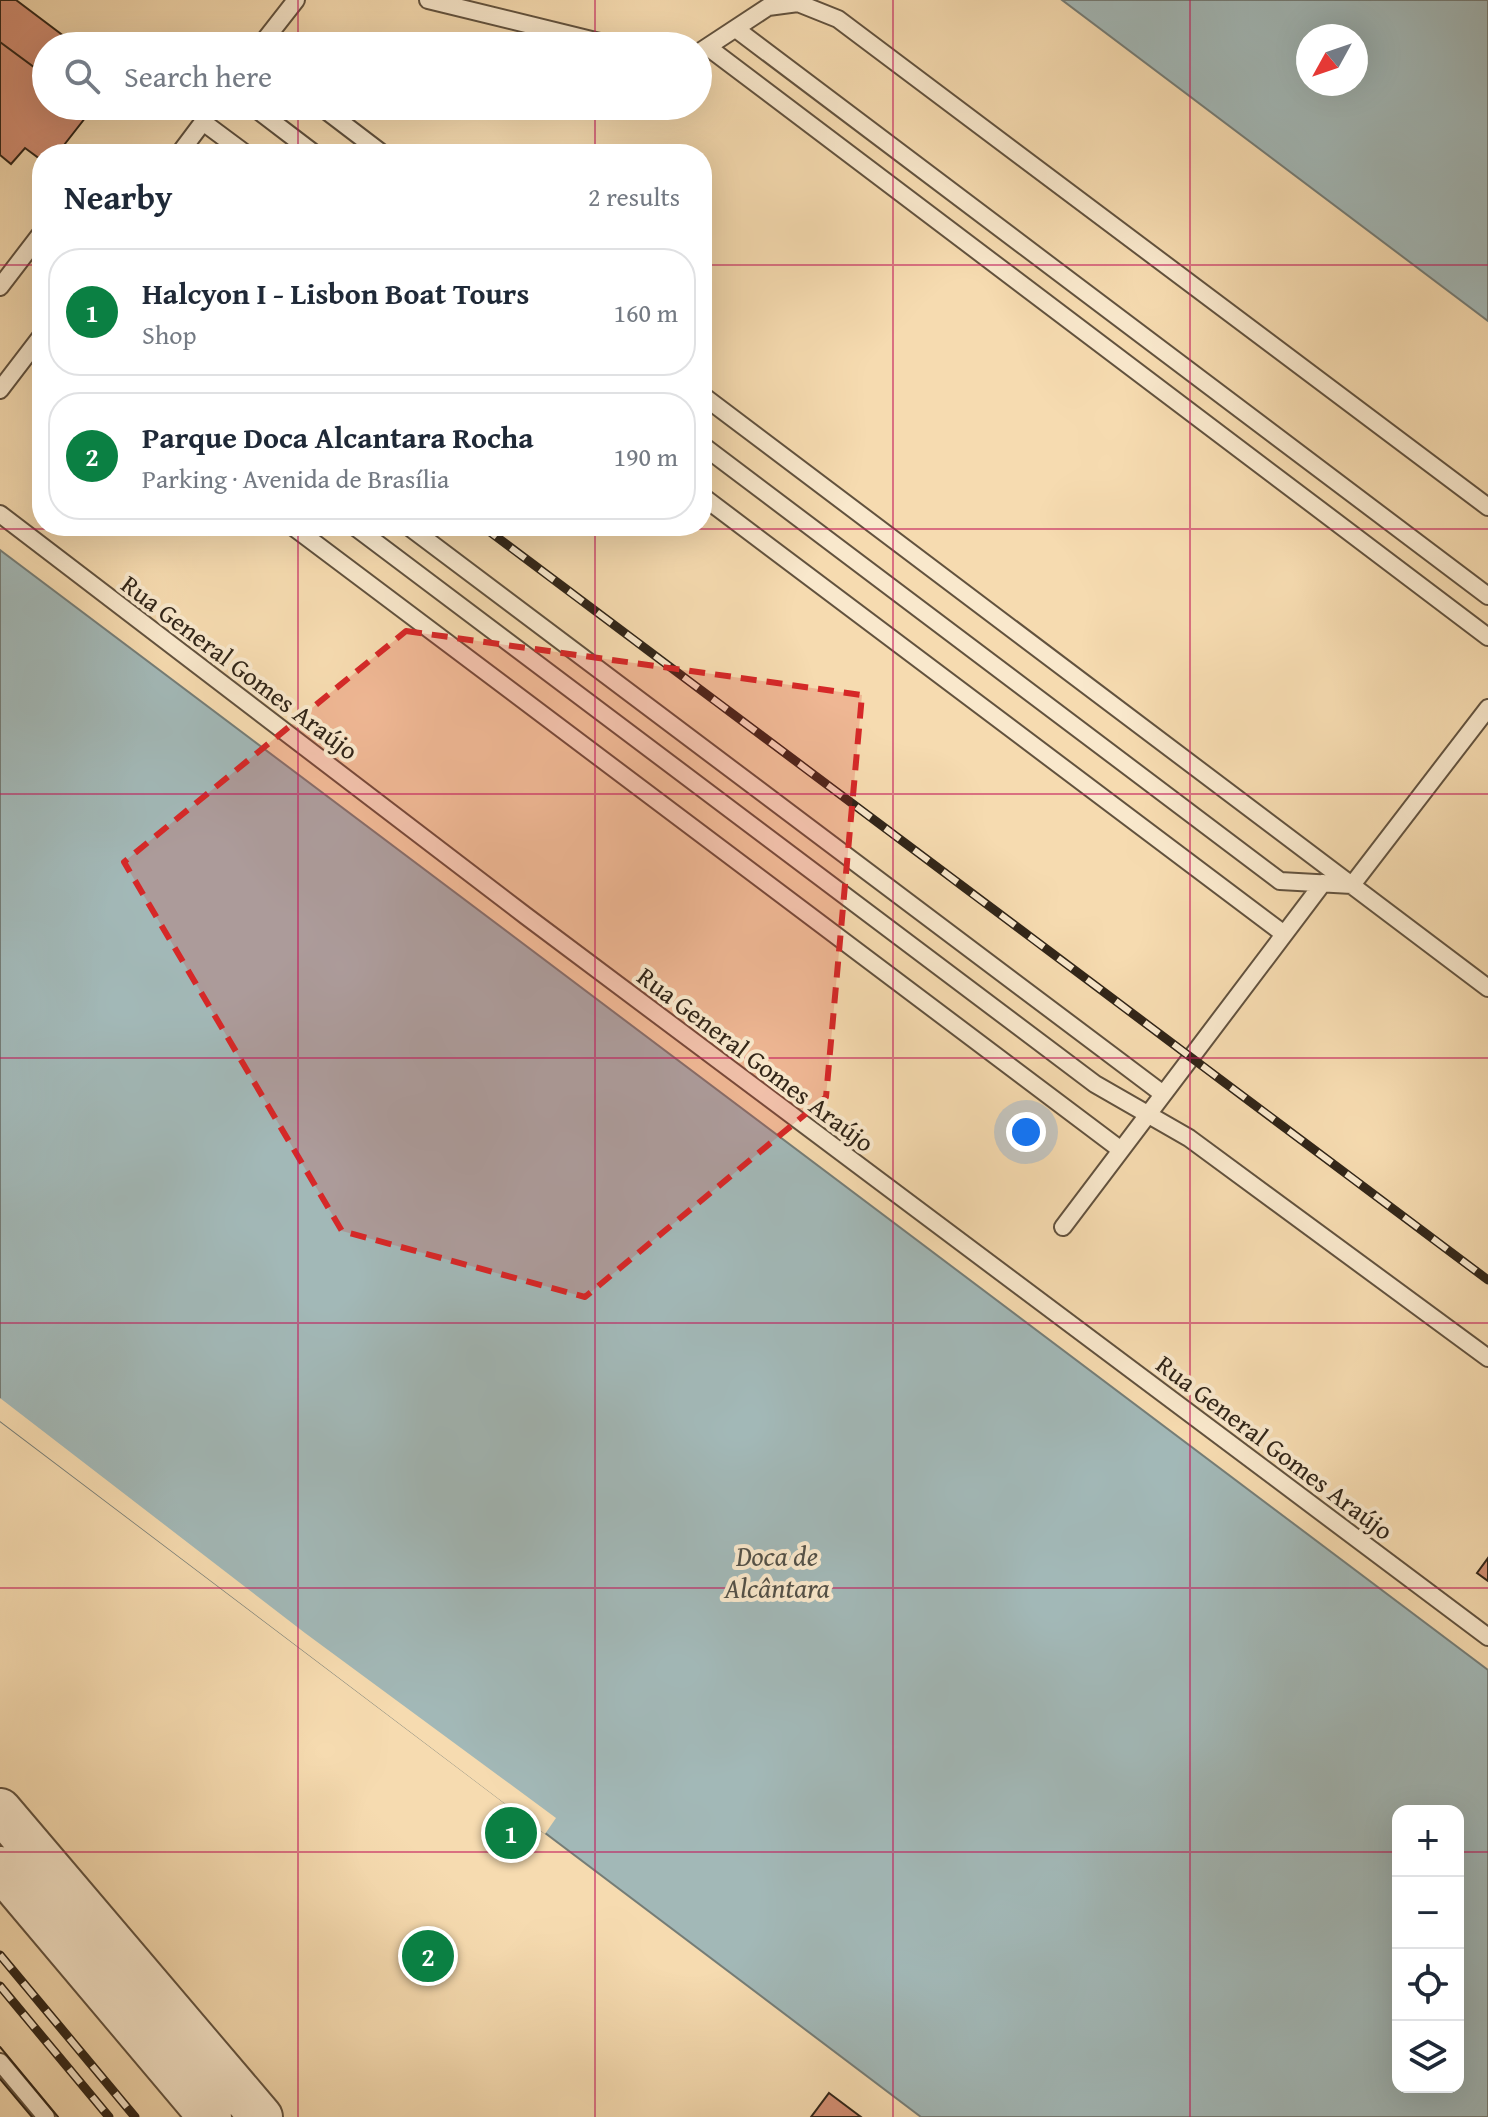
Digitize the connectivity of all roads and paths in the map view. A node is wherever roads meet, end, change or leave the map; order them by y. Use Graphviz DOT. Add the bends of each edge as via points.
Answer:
graph roads {
  1 [pos="296,0"];
  2 [pos="428,0"];
  3 [pos="736,29"];
  4 [pos="271,32"];
  5 [pos="559,32"];
  6 [pos="712,45"];
  7 [pos="712,58"];
  8 [pos="270,120"];
  9 [pos="338,120"];
  10 [pos="203,122"];
  11 [pos="186,144"];
  12 [pos="233,144"];
  13 [pos="302,144"];
  14 [pos="370,144"];
  15 [pos="32,245"];
  16 [pos="0,287"];
  17 [pos="32,350"];
  18 [pos="0,390"];
  19 [pos="712,403"];
  20 [pos="712,453"];
  21 [pos="712,504"];
  22 [pos="1488,507"];
  23 [pos="0,514"];
  24 [pos="305,536"];
  25 [pos="367,536"];
  26 [pos="421,536"];
  27 [pos="1488,596"];
  28 [pos="1488,637"];
  29 [pos="1488,708"];
  30 [pos="1323,883"];
  31 [pos="1352,885"];
  32 [pos="1284,934"];
  33 [pos="1488,988"];
  34 [pos="1163,1094"];
  35 [pos="1147,1114"];
  36 [pos="1121,1150"];
  37 [pos="1063,1227"];
  38 [pos="1488,1358"];
  39 [pos="1488,1637"];
  40 [pos="0,1810"];
  41 [pos="0,1868"];
  42 [pos="137,2000"];
  43 [pos="0,2062"];
  44 [pos="46,2117"];
  45 [pos="210,2117"];
  46 [pos="261,2117"];
  1 -- 4 [label="lane"];
  2 -- 5 [label="lane"];
  3 -- 6 [label="lane"];
  3 -- 22 [label="lane" via="768,7 782,4 798,3 838,19"];
  3 -- 27 [label="lane"];
  7 -- 28 [label="lane"];
  8 -- 13 [label="lane"];
  9 -- 14 [label="lane"];
  10 -- 11 [label="lane"];
  10 -- 12 [label="lane"];
  15 -- 16 [label="lane"];
  17 -- 18 [label="lane"];
  19 -- 31 [label="lane"];
  20 -- 30 [label="lane" via="1280,881"];
  21 -- 32 [label="lane"];
  23 -- 39 [label="lane, Rua General Gomes Araújo" via="526,916"];
  24 -- 36 [label="lane"];
  25 -- 35 [label="lane" via="1095,1084"];
  26 -- 34 [label="lane"];
  29 -- 31 [label="lane"];
  30 -- 31 [label="lane"];
  30 -- 32 [label="lane"];
  31 -- 33 [label="lane"];
  32 -- 34 [label="lane"];
  34 -- 35 [label="lane"];
  35 -- 36 [label="lane"];
  35 -- 38 [label="lane" via="1189,1138"];
  36 -- 37 [label="lane"];
  40 -- 42 [label="street"];
  41 -- 42 [label="street"];
  42 -- 45 [label="street"];
  42 -- 46 [label="street"];
  43 -- 44 [label="lane"];
}
